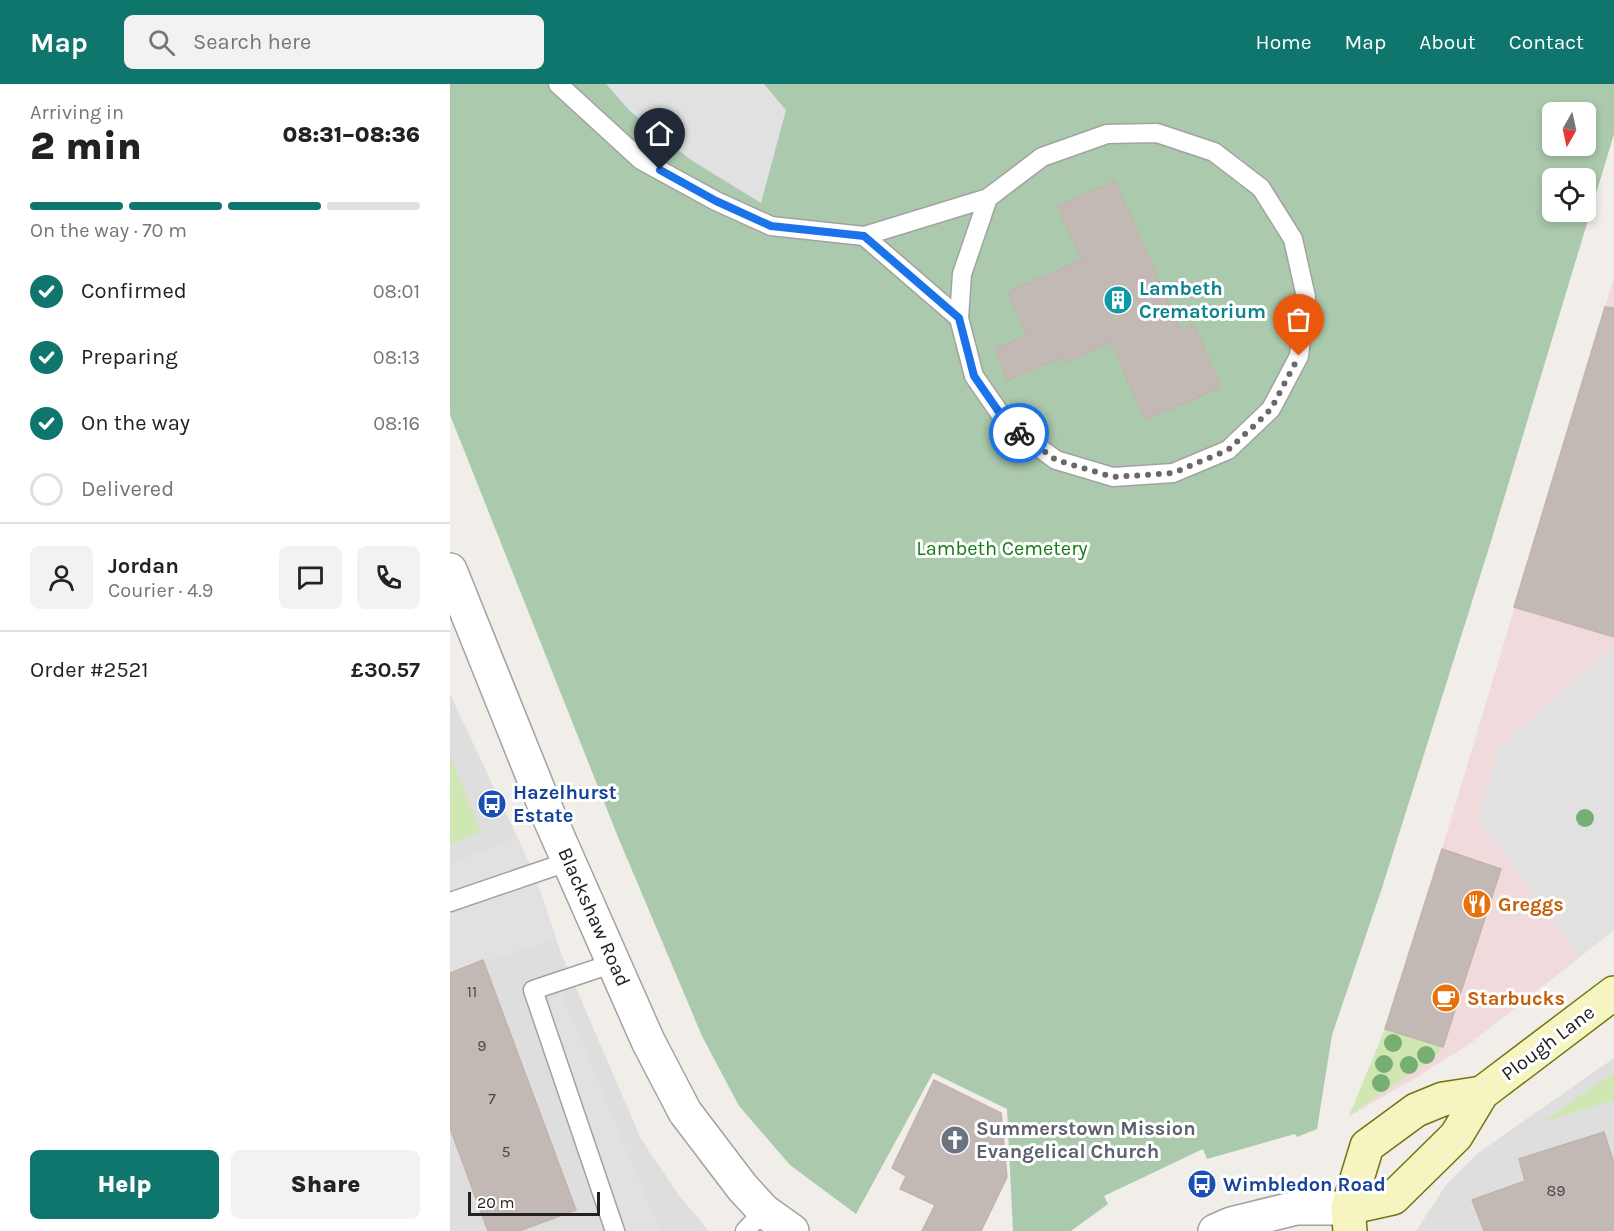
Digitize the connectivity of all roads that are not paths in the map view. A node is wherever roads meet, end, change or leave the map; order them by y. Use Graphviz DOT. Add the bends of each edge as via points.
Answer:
graph roads {
  1 [pos="558,84"];
  2 [pos="988,198"];
  3 [pos="864,236"];
  4 [pos="959,318"];
  5 [pos="450,570"];
  6 [pos="570,861"];
  7 [pos="450,902"];
  8 [pos="614,963"];
  9 [pos="1614,993"];
  10 [pos="1482,1093"];
  11 [pos="1349,1219"];
  12 [pos="754,1221"];
  13 [pos="615,1231"];
  14 [pos="792,1231"];
  15 [pos="1215,1231"];
  1 -- 3 [label="lane" via="641,160 716,201 771,226"];
  2 -- 3 [label="lane"];
  2 -- 4 [label="lane" via="962,274"];
  2 -- 4 [label="lane" via="1042,157 1107,134 1157,133 1214,152 1261,188 1293,239 1306,297 1299,356 1271,409 1228,450 1173,473 1113,477 1056,460 1008,425 974,376"];
  3 -- 4 [label="lane"];
  5 -- 6 [label="street, Blackshaw Road"];
  6 -- 7 [label="lane"];
  6 -- 8 [label="street, Blackshaw Road"];
  8 -- 12 [label="street, Blackshaw Road" via="685,1112 742,1187"];
  8 -- 13 [label="lane" via="533,990"];
  9 -- 10 [label="main road, Plough Lane"];
  10 -- 11 [label="main road, Plough Lane" via="1456,1136 1393,1198"];
  10 -- 11 [label="main road, Plough Lane" via="1443,1099 1416,1110 1367,1146"];
  11 -- 15 [label="street" via="1296,1208"];
  12 -- 14 [label="street, Blackshaw Road"];
}
